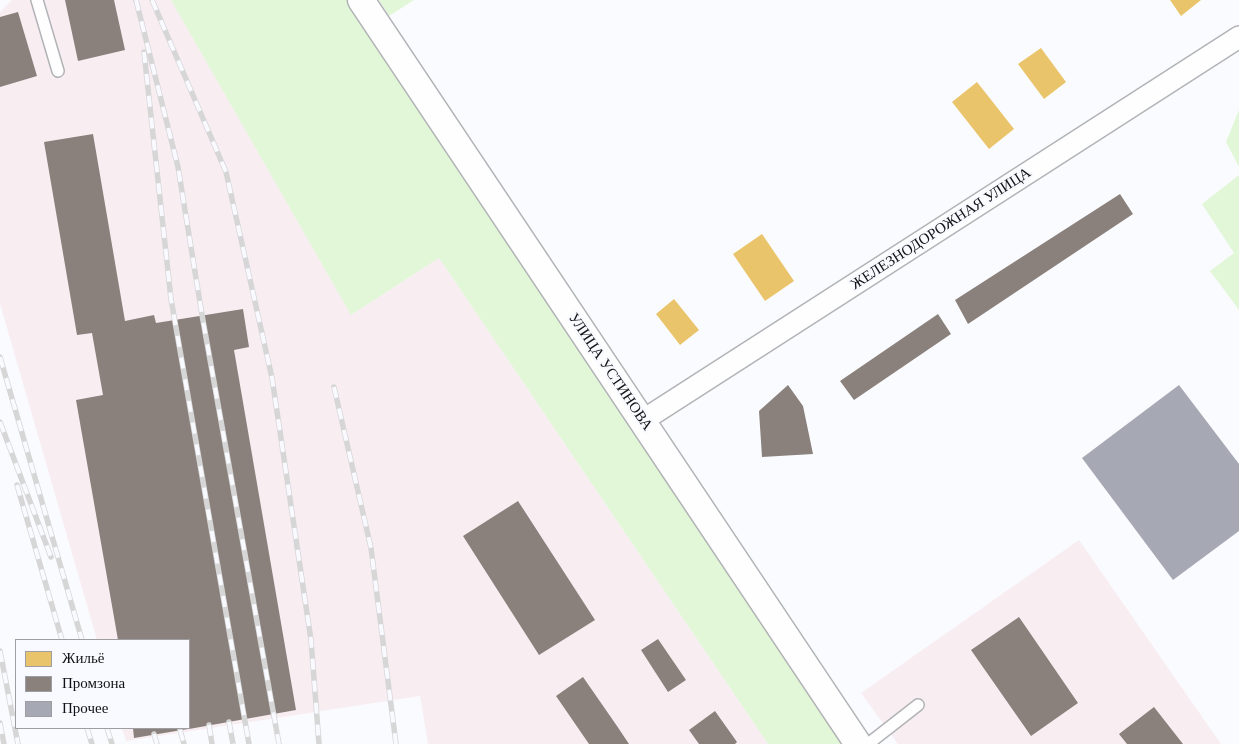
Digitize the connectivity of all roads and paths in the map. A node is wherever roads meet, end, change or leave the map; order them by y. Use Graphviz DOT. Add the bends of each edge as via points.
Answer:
graph roads {
  1 [pos="38,0"];
  2 [pos="361,0"];
  3 [pos="1239,37"];
  4 [pos="58,71"];
  5 [pos="642,421"];
  6 [pos="918,705"];
  7 [pos="858,744"];
  8 [pos="868,744"];
  1 -- 4 [label="lane"];
  2 -- 5 [label="street, УЛИЦА УСТИНОВА"];
  3 -- 5 [label="street, ЖЕЛЕЗНОДОРОЖНАЯ УЛИЦА"];
  5 -- 7 [label="street, УЛИЦА УСТИНОВА"];
  6 -- 8 [label="lane"];
}
